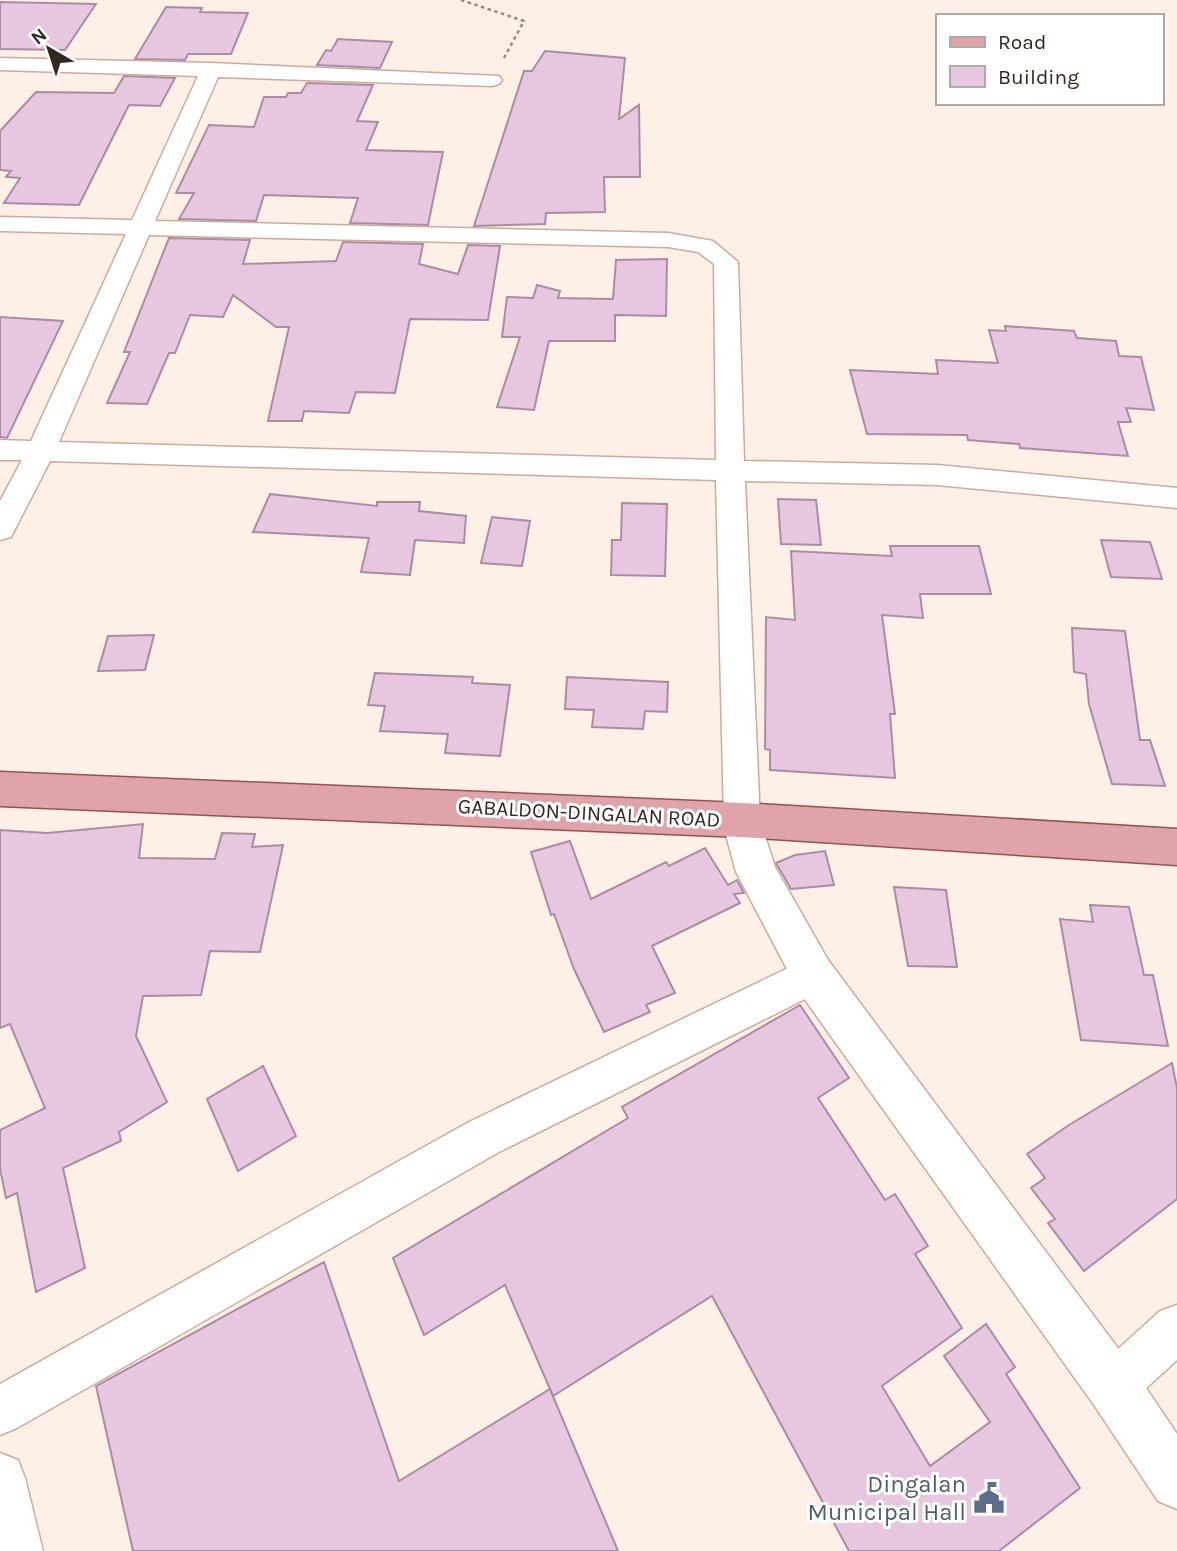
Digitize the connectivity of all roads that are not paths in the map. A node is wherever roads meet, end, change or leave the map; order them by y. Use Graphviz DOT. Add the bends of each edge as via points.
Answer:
graph roads {
  1 [pos="0,64"];
  2 [pos="211,69"];
  3 [pos="492,80"];
  4 [pos="0,224"];
  5 [pos="138,228"];
  6 [pos="0,450"];
  7 [pos="41,451"];
  8 [pos="730,470"];
  9 [pos="1177,498"];
  10 [pos="0,529"];
  11 [pos="0,789"];
  12 [pos="742,820"];
  13 [pos="1177,846"];
  14 [pos="813,975"];
  15 [pos="1177,1328"];
  16 [pos="1113,1386"];
  17 [pos="0,1411"];
  18 [pos="0,1478"];
  19 [pos="1177,1482"];
  20 [pos="17,1551"];
  1 -- 2 [label="street"];
  2 -- 3 [label="street"];
  2 -- 5 [label="street"];
  4 -- 5 [label="street"];
  5 -- 7 [label="street"];
  5 -- 8 [label="street" via="668,240 705,246 726,262"];
  6 -- 7 [label="street"];
  7 -- 8 [label="street"];
  7 -- 10 [label="street"];
  8 -- 9 [label="street" via="937,475"];
  8 -- 12 [label="street"];
  11 -- 12 [label="main road, GABALDON-DINGALAN ROAD"];
  12 -- 13 [label="main road, GABALDON-DINGALAN ROAD"];
  12 -- 14 [label="street" via="756,872"];
  14 -- 16 [label="street"];
  14 -- 17 [label="street" via="484,1137"];
  15 -- 16 [label="street"];
  16 -- 19 [label="street"];
  18 -- 20 [label="street"];
}
